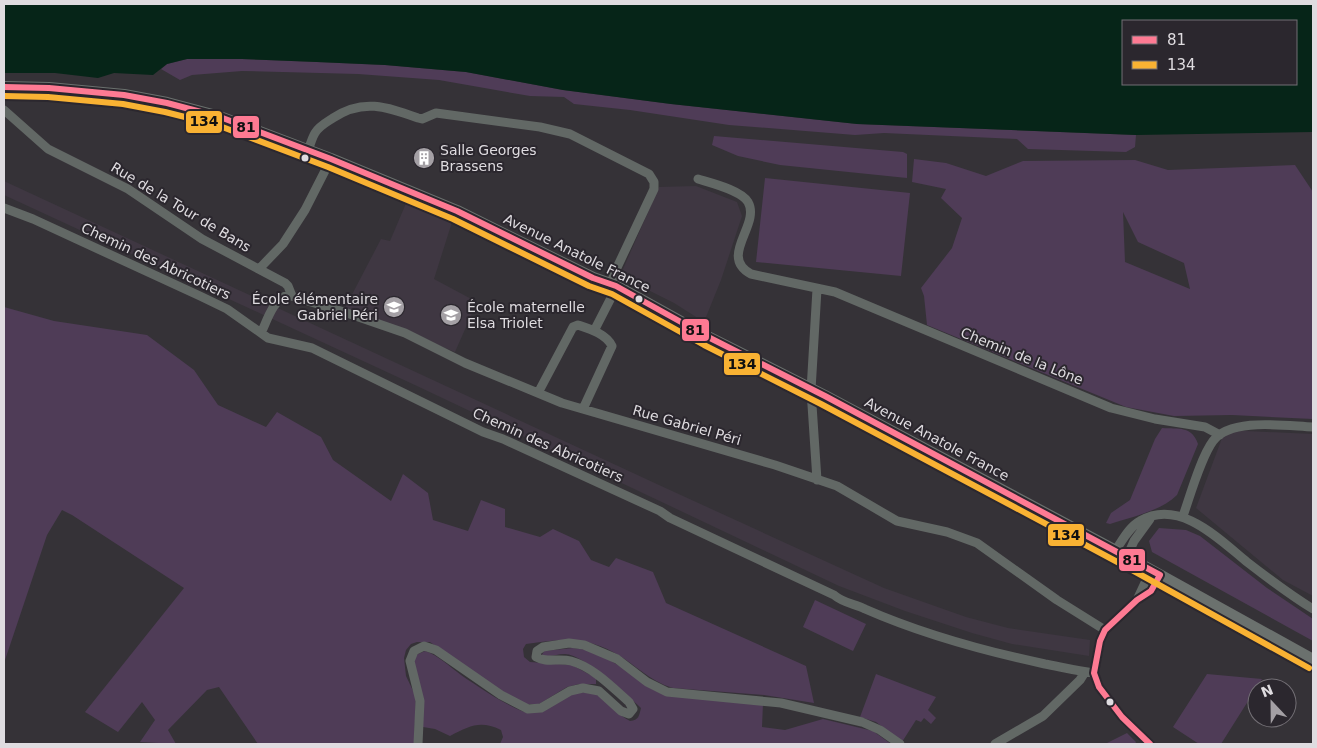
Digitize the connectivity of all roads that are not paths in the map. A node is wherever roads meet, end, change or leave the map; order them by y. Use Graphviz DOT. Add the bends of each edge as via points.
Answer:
graph roads {
  1 [pos="4,87"];
  2 [pos="4,110"];
  3 [pos="308,151"];
  4 [pos="331,159"];
  5 [pos="698,180"];
  6 [pos="4,208"];
  7 [pos="259,269"];
  8 [pos="616,286"];
  9 [pos="818,289"];
  10 [pos="292,296"];
  11 [pos="594,331"];
  12 [pos="261,334"];
  13 [pos="811,390"];
  14 [pos="538,393"];
  15 [pos="583,409"];
  16 [pos="1313,427"];
  17 [pos="1220,435"];
  18 [pos="817,480"];
  19 [pos="1183,516"];
  20 [pos="1121,554"];
  21 [pos="1156,573"];
  22 [pos="1313,609"];
  23 [pos="1105,630"];
  24 [pos="1313,660"];
  25 [pos="1089,672"];
  26 [pos="418,744"];
  27 [pos="900,744"];
  28 [pos="995,744"];
  29 [pos="1150,744"];
  1 -- 3 [label="main road, Avenue Anatole France" via="80,90 143,98 220,118"];
  2 -- 7 [label="street, Rue de la Tour de Bans" via="48,149 128,188 202,239"];
  3 -- 4 [label="main road, Avenue Anatole France"];
  3 -- 8 [label="street" via="316,132 328,121 346,110 373,106 422,119 436,113 570,134 649,174 654,182 613,276"];
  4 -- 7 [label="street" via="283,244"];
  4 -- 8 [label="main road, Avenue Anatole France" via="457,211 593,278"];
  5 -- 9 [label="street, Chemin de la Lône" via="737,193 748,202 750,216 738,257 744,270"];
  6 -- 12 [label="street, Chemin des Abricotiers" via="227,309"];
  7 -- 10 [label="street, Rue de la Tour de Bans" via="285,283"];
  8 -- 11 [label="street"];
  8 -- 13 [label="main road, Avenue Anatole France"];
  9 -- 13 [label="street"];
  9 -- 17 [label="street, Chemin de la Lône" via="835,292 1111,408 1205,427"];
  10 -- 12 [label="street" via="282,297 277,302"];
  10 -- 14 [label="street, Rue Gabriel Péri" via="405,333 465,363"];
  11 -- 14 [label="street" via="578,325 573,327"];
  11 -- 15 [label="street" via="612,346"];
  12 -- 25 [label="street, Chemin des Abricotiers" via="312,348 855,606 962,643"];
  13 -- 18 [label="street"];
  13 -- 20 [label="main road, Avenue Anatole France"];
  14 -- 15 [label="street, Rue Gabriel Péri"];
  15 -- 18 [label="street, Rue Gabriel Péri"];
  16 -- 17 [label="street" via="1262,425 1239,427"];
  17 -- 19 [label="street" via="1207,453"];
  18 -- 23 [label="street, Rue Gabriel Péri" via="837,486 897,521 977,543"];
  19 -- 20 [label="street" via="1151,517"];
  19 -- 22 [label="street"];
  20 -- 21 [label="main road, Avenue Anatole France"];
  21 -- 23 [label="street" via="1137,600"];
  21 -- 24 [label="main road, Avenue Anatole France"];
  23 -- 25 [label="street" via="1098,656"];
  25 -- 28 [label="street" via="1043,716"];
  25 -- 29 [label="street" via="1122,717"];
  26 -- 27 [label="street" via="420,701 410,662 414,651 424,646 429,646 494,691 528,709 541,708 570,691 583,688 599,691 621,711 631,713 633,709 629,702 578,663 542,661 536,657 536,651 543,647 569,643 584,645 617,659 647,682 667,692 781,703 862,722"];
}
